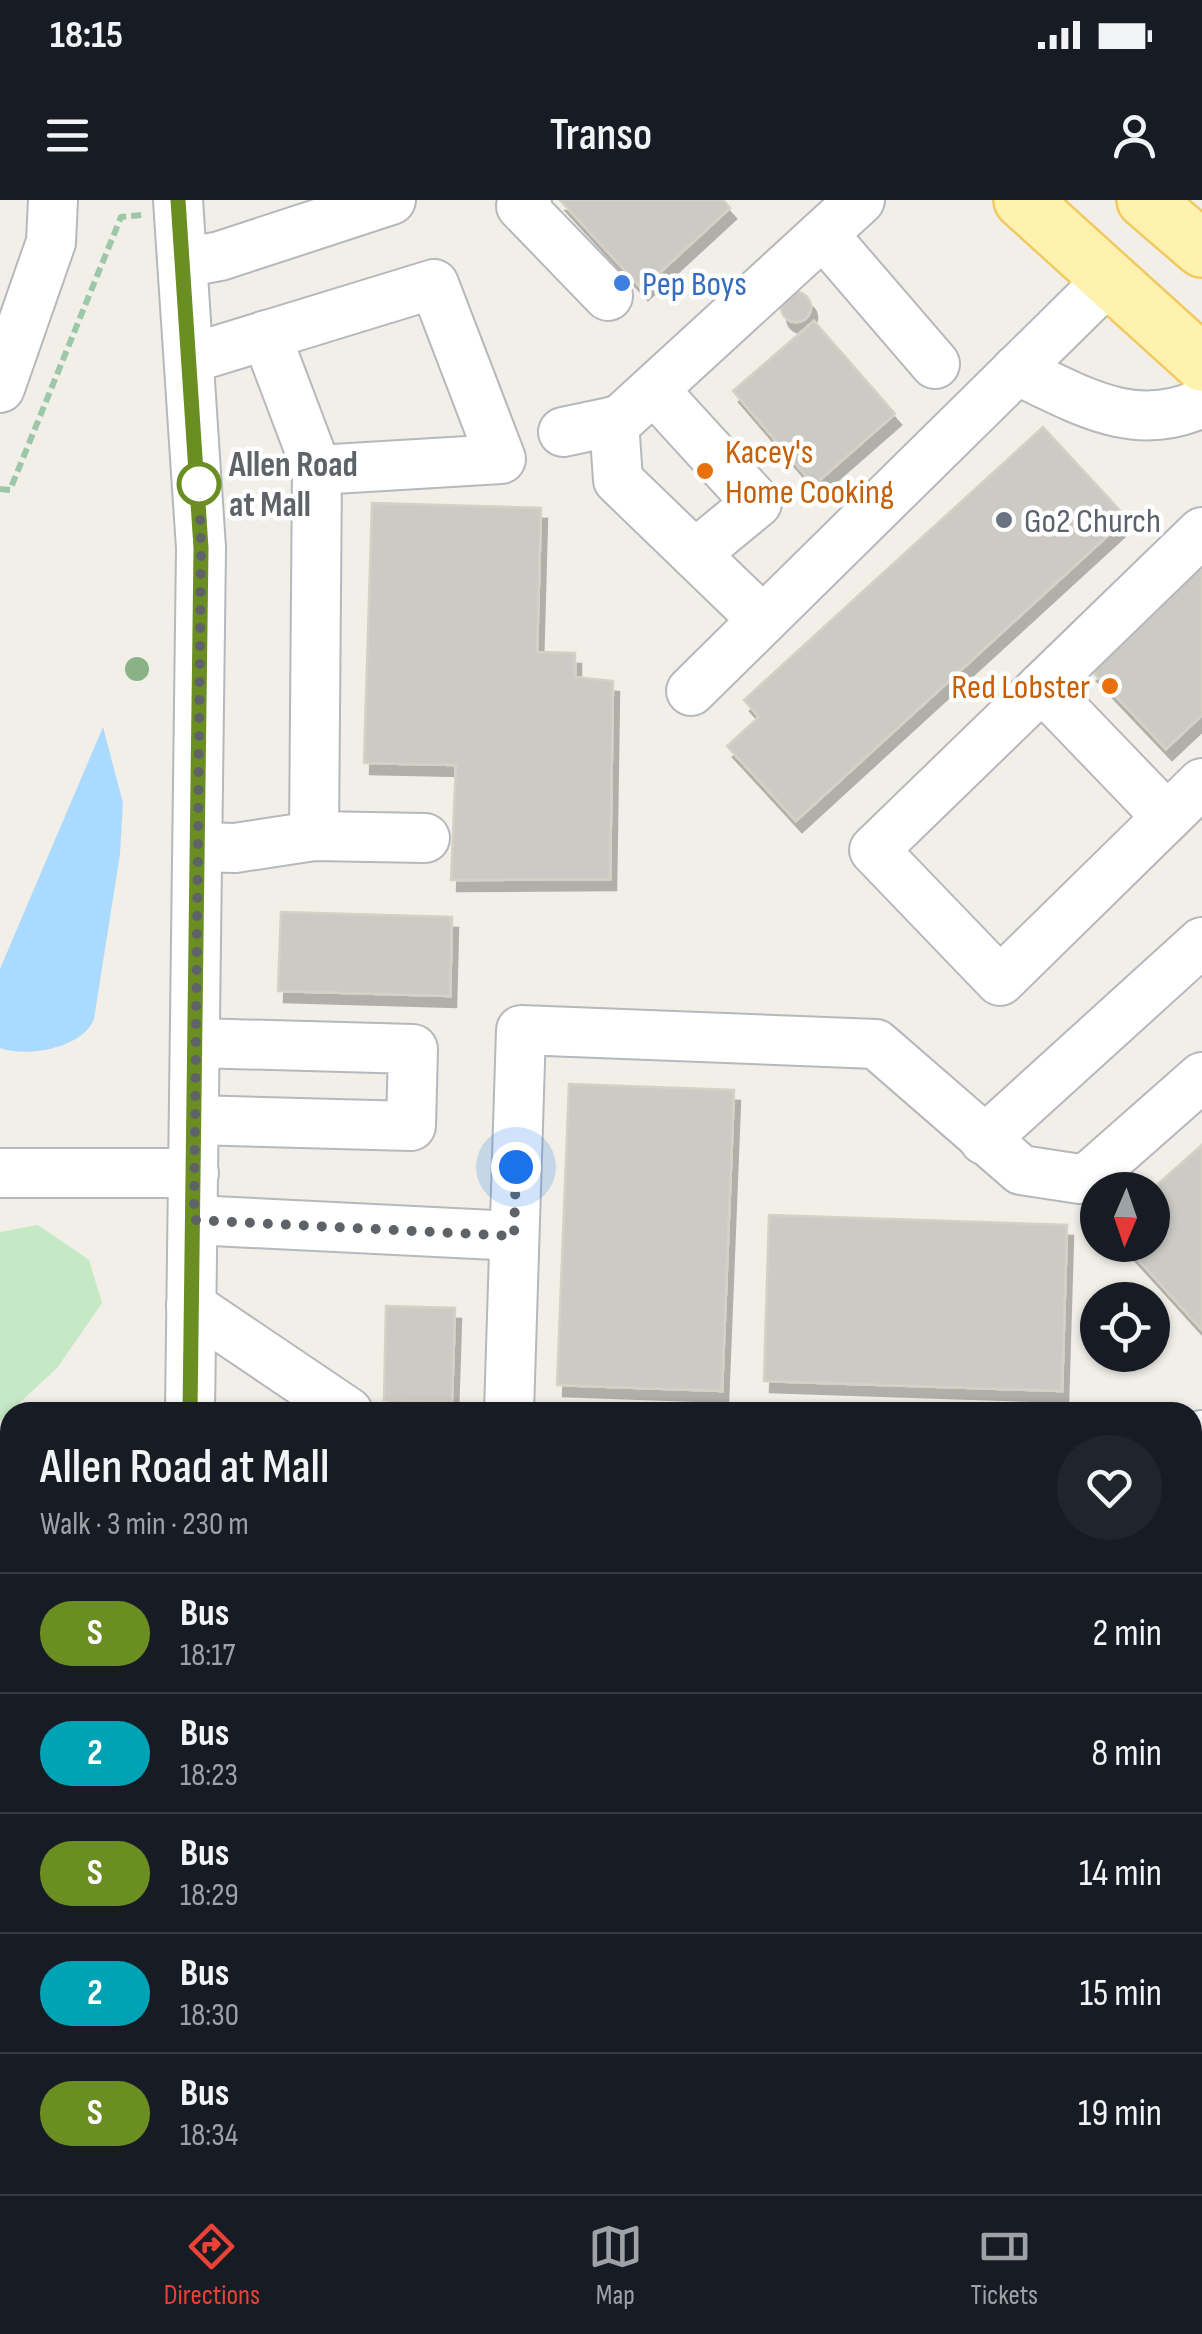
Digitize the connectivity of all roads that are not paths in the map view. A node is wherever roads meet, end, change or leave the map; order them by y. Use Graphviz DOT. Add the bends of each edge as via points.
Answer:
graph roads {
  1 [pos="54,200"];
  2 [pos="392,200"];
  3 [pos="527,200"];
  4 [pos="860,200"];
  5 [pos="1022,200"];
  6 [pos="1145,200"];
  7 [pos="163,207"];
  8 [pos="823,234"];
  9 [pos="1202,249"];
  10 [pos="183,263"];
  11 [pos="1109,279"];
  12 [pos="608,296"];
  13 [pos="266,336"];
  14 [pos="189,359"];
  15 [pos="1202,362"];
  16 [pos="935,364"];
  17 [pos="1016,370"];
  18 [pos="0,388"];
  19 [pos="654,390"];
  20 [pos="1202,403"];
  21 [pos="614,421"];
  22 [pos="563,432"];
  23 [pos="317,470"];
  24 [pos="1202,532"];
  25 [pos="694,554"];
  26 [pos="763,620"];
  27 [pos="1042,687"];
  28 [pos="691,691"];
  29 [pos="1202,783"];
  30 [pos="1167,817"];
  31 [pos="314,836"];
  32 [pos="425,838"];
  33 [pos="198,848"];
  34 [pos="1202,942"];
  35 [pos="196,1043"];
  36 [pos="1202,1077"];
  37 [pos="195,1120"];
  38 [pos="984,1140"];
  39 [pos="194,1172"];
  40 [pos="0,1173"];
  41 [pos="194,1220"];
  42 [pos="514,1236"];
  43 [pos="192,1306"];
  44 [pos="190,1402"];
  45 [pos="333,1402"];
  46 [pos="509,1402"];
  1 -- 18 [label="street" via="51,242"];
  2 -- 10 [label="street"];
  3 -- 12 [label="street" via="521,206"];
  4 -- 8 [label="street"];
  5 -- 11 [label="main road"];
  6 -- 9 [label="main road"];
  7 -- 10 [label="street"];
  8 -- 16 [label="street"];
  8 -- 19 [label="street"];
  10 -- 14 [label="street"];
  11 -- 15 [label="main road"];
  11 -- 17 [label="street"];
  13 -- 14 [label="street"];
  13 -- 23 [label="street"];
  13 -- 23 [label="street" via="434,284 501,459"];
  14 -- 33 [label="street" via="201,548"];
  17 -- 20 [label="street" via="1141,418 1177,415"];
  17 -- 26 [label="street"];
  19 -- 21 [label="street"];
  19 -- 25 [label="street" via="757,503"];
  21 -- 22 [label="street"];
  21 -- 25 [label="street" via="618,480"];
  23 -- 31 [label="street"];
  24 -- 27 [label="street"];
  25 -- 26 [label="street"];
  26 -- 28 [label="street"];
  27 -- 30 [label="street"];
  27 -- 30 [label="street" via="874,850 1000,981"];
  29 -- 30 [label="street"];
  31 -- 32 [label="street"];
  31 -- 33 [label="street"];
  33 -- 35 [label="street"];
  34 -- 38 [label="street"];
  35 -- 37 [label="street"];
  35 -- 37 [label="street" via="413,1049 411,1126"];
  36 -- 38 [label="street" via="1080,1179 1021,1170"];
  37 -- 39 [label="street"];
  38 -- 42 [label="street" via="876,1044 521,1030"];
  39 -- 40 [label="street"];
  39 -- 41 [label="street"];
  41 -- 42 [label="street"];
  41 -- 43 [label="street"];
  42 -- 46 [label="street"];
  43 -- 44 [label="street"];
  43 -- 45 [label="street"];
}
